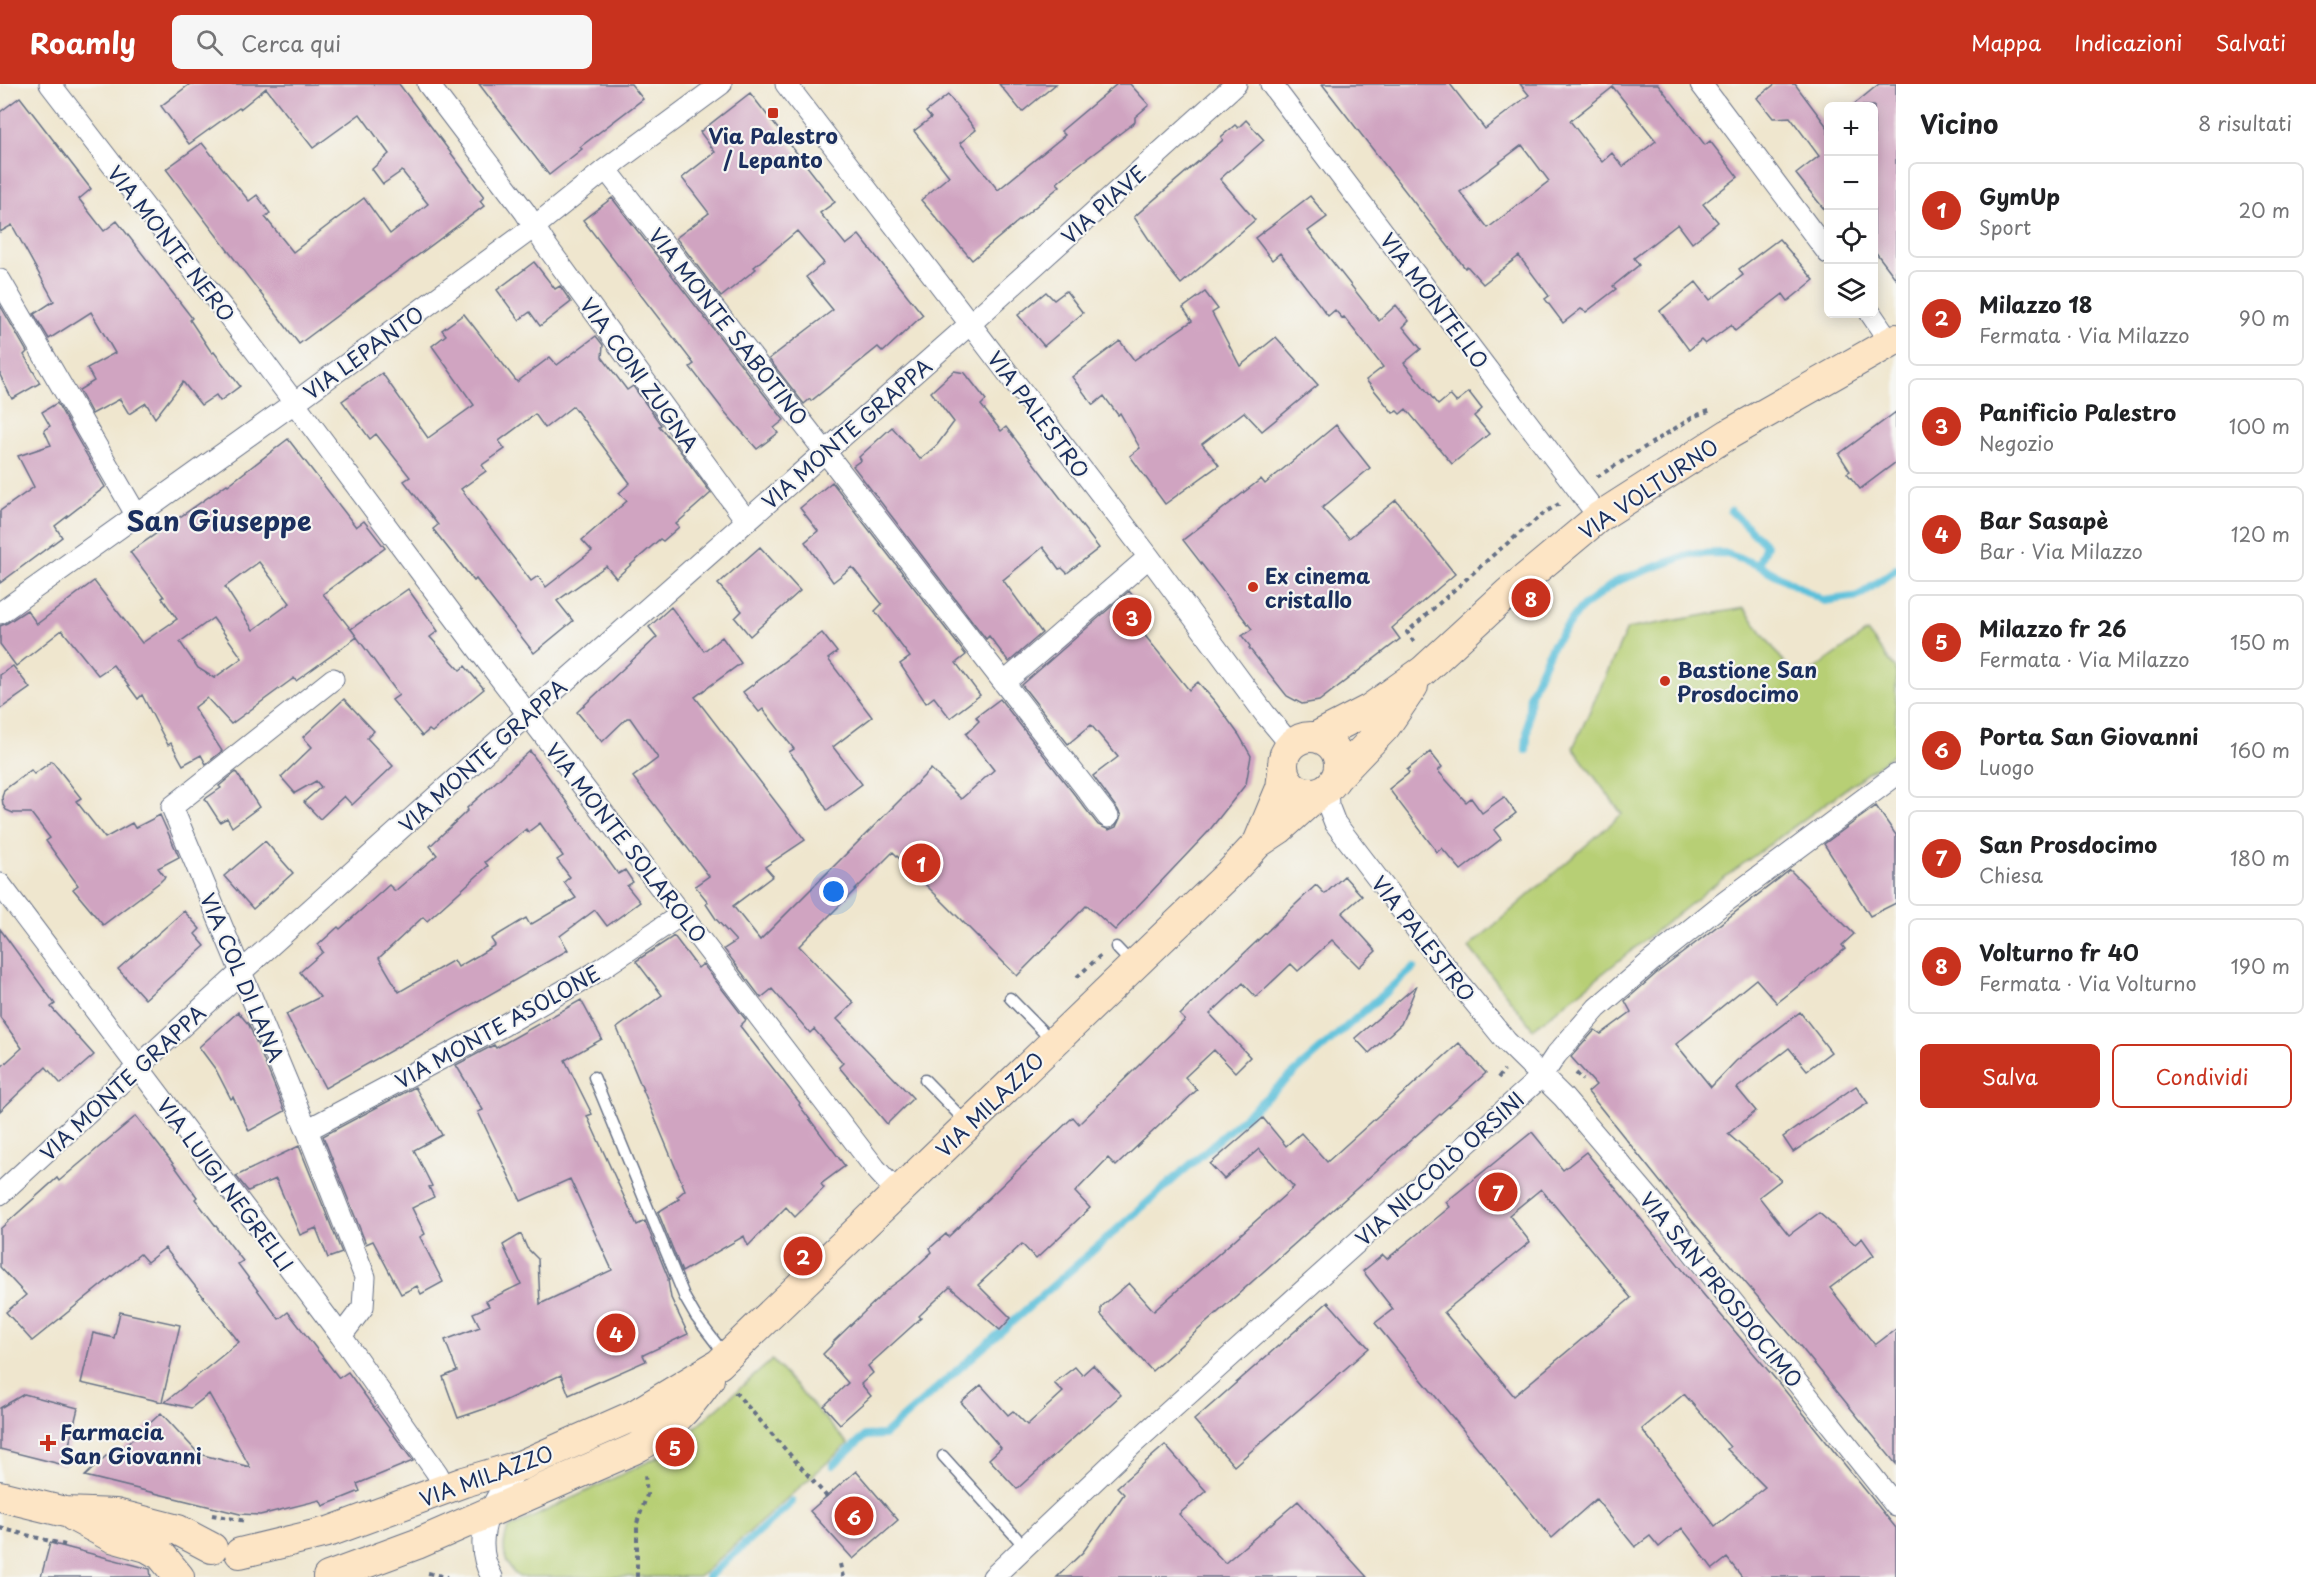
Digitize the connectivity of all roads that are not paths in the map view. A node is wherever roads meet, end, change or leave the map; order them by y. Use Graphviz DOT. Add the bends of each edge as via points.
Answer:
graph roads {
  1 [pos="50,84"];
  2 [pos="428,84"];
  3 [pos="721,84"];
  4 [pos="786,84"];
  5 [pos="1236,84"];
  6 [pos="1271,84"];
  7 [pos="1701,84"];
  8 [pos="606,169"];
  9 [pos="534,227"];
  10 [pos="1824,248"];
  11 [pos="0,280"];
  12 [pos="1874,318"];
  13 [pos="970,324"];
  14 [pos="1893,341"];
  15 [pos="294,403"];
  16 [pos="826,451"];
  17 [pos="136,516"];
  18 [pos="1599,517"];
  19 [pos="746,520"];
  20 [pos="1149,557"];
  21 [pos="0,613"];
  22 [pos="1420,658"];
  23 [pos="333,679"];
  24 [pos="1004,683"];
  25 [pos="528,714"];
  26 [pos="1297,751"];
  27 [pos="1896,775"];
  28 [pos="1328,786"];
  29 [pos="1108,818"];
  30 [pos="1258,843"];
  31 [pos="0,884"];
  32 [pos="682,914"];
  33 [pos="241,972"];
  34 [pos="1010,998"];
  35 [pos="1054,1043"];
  36 [pos="139,1068"];
  37 [pos="1542,1076"];
  38 [pos="594,1077"];
  39 [pos="925,1080"];
  40 [pos="968,1125"];
  41 [pos="306,1130"];
  42 [pos="897,1192"];
  43 [pos="0,1194"];
  44 [pos="341,1336"];
  45 [pos="723,1361"];
  46 [pos="943,1456"];
  47 [pos="522,1465"];
  48 [pos="445,1489"];
  49 [pos="0,1496"];
  50 [pos="1896,1506"];
  51 [pos="65,1512"];
  52 [pos="489,1513"];
  53 [pos="1024,1546"];
  54 [pos="237,1559"];
  55 [pos="181,1577"];
  56 [pos="328,1577"];
  57 [pos="492,1577"];
  58 [pos="993,1577"];
  1 -- 15 [label="street, VIA MONTE NERO"];
  2 -- 9 [label="street, VIA CONI ZUGNA"];
  3 -- 8 [label="street, VIA LEPANTO"];
  4 -- 13 [label="street, VIA PALESTRO"];
  5 -- 13 [label="street, VIA PIAVE"];
  6 -- 18 [label="street, VIA MONTELLO"];
  7 -- 10 [label="street"];
  8 -- 9 [label="street, VIA LEPANTO"];
  8 -- 16 [label="street, VIA MONTE SABOTINO"];
  9 -- 15 [label="street, VIA LEPANTO"];
  9 -- 19 [label="street, VIA CONI ZUGNA"];
  11 -- 17 [label="street"];
  12 -- 14 [label="street"];
  13 -- 16 [label="street, VIA MONTE GRAPPA"];
  13 -- 20 [label="street, VIA PALESTRO"];
  14 -- 18 [label="main road, VIA VOLTURNO" via="1729,434"];
  15 -- 17 [label="street, VIA LEPANTO"];
  15 -- 25 [label="street, VIA MONTE SOLAROLO"];
  16 -- 19 [label="street, VIA MONTE GRAPPA"];
  16 -- 24 [label="street, VIA MONTE SABOTINO"];
  17 -- 21 [label="street, VIA LEPANTO"];
  18 -- 22 [label="main road, VIA VOLTURNO"];
  19 -- 25 [label="street, VIA MONTE GRAPPA"];
  20 -- 24 [label="street"];
  20 -- 26 [label="street, VIA PALESTRO"];
  22 -- 26 [label="main road, VIA VOLTURNO" via="1370,709"];
  22 -- 28 [label="main road, VIA VOLTURNO" via="1385,727"];
  23 -- 33 [label="street, VIA COL DI LANA" via="172,807"];
  24 -- 29 [label="street, VIA MONTE SABOTINO"];
  25 -- 32 [label="street, VIA MONTE SOLAROLO"];
  25 -- 33 [label="street, VIA MONTE GRAPPA"];
  26 -- 28 [label="main road, VIA PALESTRO" via="1293,787 1310,794"];
  26 -- 28 [label="main road, VIA PALESTRO" via="1326,740 1334,747 1340,767"];
  26 -- 30 [label="main road, VIA MILAZZO"];
  27 -- 37 [label="street, VIA NICCOLÒ ORSINI" via="1721,905 1641,970 1597,1008"];
  28 -- 30 [label="main road, VIA MILAZZO"];
  28 -- 37 [label="street, VIA PALESTRO" via="1328,805 1335,823 1447,969 1506,1041"];
  30 -- 35 [label="main road, VIA MILAZZO" via="1124,956"];
  31 -- 36 [label="street, VIA LUIGI NEGRELLI"];
  32 -- 41 [label="street, VIA MONTE ASOLONE" via="593,974"];
  32 -- 42 [label="street, VIA MONTE SOLAROLO"];
  33 -- 36 [label="street, VIA MONTE GRAPPA"];
  33 -- 41 [label="street, VIA COL DI LANA"];
  34 -- 35 [label="lane"];
  35 -- 40 [label="main road, VIA MILAZZO"];
  36 -- 43 [label="street, VIA MONTE GRAPPA"];
  36 -- 44 [label="street, VIA LUIGI NEGRELLI"];
  37 -- 50 [label="street, VIA SAN PROSDOCIMO" via="1651,1200"];
  37 -- 53 [label="street, VIA NICCOLÒ ORSINI"];
  38 -- 45 [label="lane" via="685,1298"];
  39 -- 40 [label="lane"];
  40 -- 42 [label="main road, VIA MILAZZO"];
  41 -- 44 [label="street, VIA COL DI LANA" via="365,1277 363,1307"];
  42 -- 45 [label="main road, VIA MILAZZO"];
  44 -- 48 [label="street, VIA LUIGI NEGRELLI"];
  45 -- 47 [label="main road, VIA MILAZZO" via="633,1416"];
  45 -- 52 [label="main road, VIA MILAZZO" via="692,1403 653,1439"];
  46 -- 53 [label="lane"];
  47 -- 48 [label="main road, VIA MILAZZO"];
  47 -- 52 [label="street" via="504,1483"];
  48 -- 54 [label="main road, VIA MILAZZO" via="331,1531"];
  49 -- 51 [label="main road"];
  51 -- 54 [label="main road" via="116,1514 178,1530"];
  51 -- 55 [label="main road" via="112,1537 147,1547 161,1555"];
  52 -- 56 [label="main road, VIA MILAZZO"];
  52 -- 57 [label="street" via="483,1552"];
  53 -- 58 [label="street, VIA NICCOLÒ ORSINI"];
  54 -- 55 [label="main road" via="201,1552"];
}
